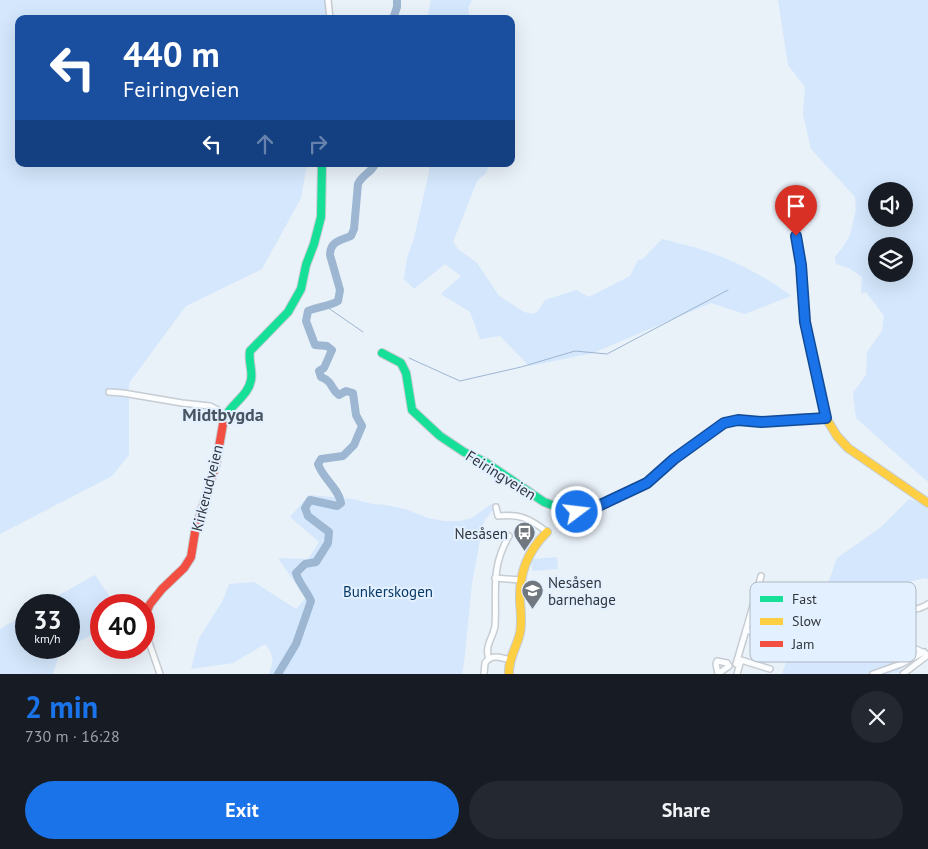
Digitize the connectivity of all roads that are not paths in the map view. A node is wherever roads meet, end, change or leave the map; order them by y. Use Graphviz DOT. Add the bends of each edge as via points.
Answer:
graph roads {
  1 [pos="328,0"];
  2 [pos="330,15"];
  3 [pos="322,167"];
  4 [pos="796,236"];
  5 [pos="382,353"];
  6 [pos="109,392"];
  7 [pos="224,416"];
  8 [pos="826,418"];
  9 [pos="928,503"];
  10 [pos="496,508"];
  11 [pos="546,532"];
  12 [pos="509,536"];
  13 [pos="761,576"];
  14 [pos="495,578"];
  15 [pos="520,580"];
  16 [pos="759,582"];
  17 [pos="155,598"];
  18 [pos="928,604"];
  19 [pos="916,609"];
  20 [pos="750,616"];
  21 [pos="746,630"];
  22 [pos="750,631"];
  23 [pos="927,654"];
  24 [pos="489,658"];
  25 [pos="155,659"];
  26 [pos="510,660"];
  27 [pos="906,662"];
  28 [pos="738,663"];
  29 [pos="729,666"];
  30 [pos="770,669"];
  31 [pos="160,674"];
  32 [pos="484,674"];
  33 [pos="508,674"];
  34 [pos="718,674"];
  35 [pos="737,674"];
  36 [pos="873,674"];
  37 [pos="903,674"];
  1 -- 2 [label="street"];
  3 -- 7 [label="street, Kirkerudveien" via="321,217 301,289 288,312 252,347 249,385"];
  4 -- 8 [label="street" via="805,322"];
  5 -- 8 [label="street, Feiringveien" via="401,364 406,373 412,410 440,436 544,502 568,511 594,508 647,483 724,423"];
  6 -- 7 [label="street" via="210,406"];
  7 -- 17 [label="street, Kirkerudveien" via="216,464 191,556 184,568"];
  8 -- 9 [label="street" via="848,448"];
  10 -- 11 [label="street" via="498,516 518,515 533,521"];
  11 -- 15 [label="street" via="527,556"];
  12 -- 14 [label="street" via="501,549"];
  13 -- 16 [label="street"];
  14 -- 15 [label="street"];
  14 -- 24 [label="street" via="495,626 488,646"];
  15 -- 26 [label="street" via="520,630"];
  18 -- 19 [label="street"];
  20 -- 21 [label="street"];
  21 -- 22 [label="street"];
  21 -- 28 [label="street"];
  23 -- 37 [label="street"];
  24 -- 26 [label="street"];
  24 -- 32 [label="street" via="485,662"];
  25 -- 31 [label="street"];
  26 -- 33 [label="street"];
  27 -- 36 [label="street"];
  28 -- 29 [label="street"];
  28 -- 30 [label="street" via="741,660"];
  28 -- 35 [label="street"];
  29 -- 34 [label="street"];
  29 -- 34 [label="street" via="717,661"];
}
